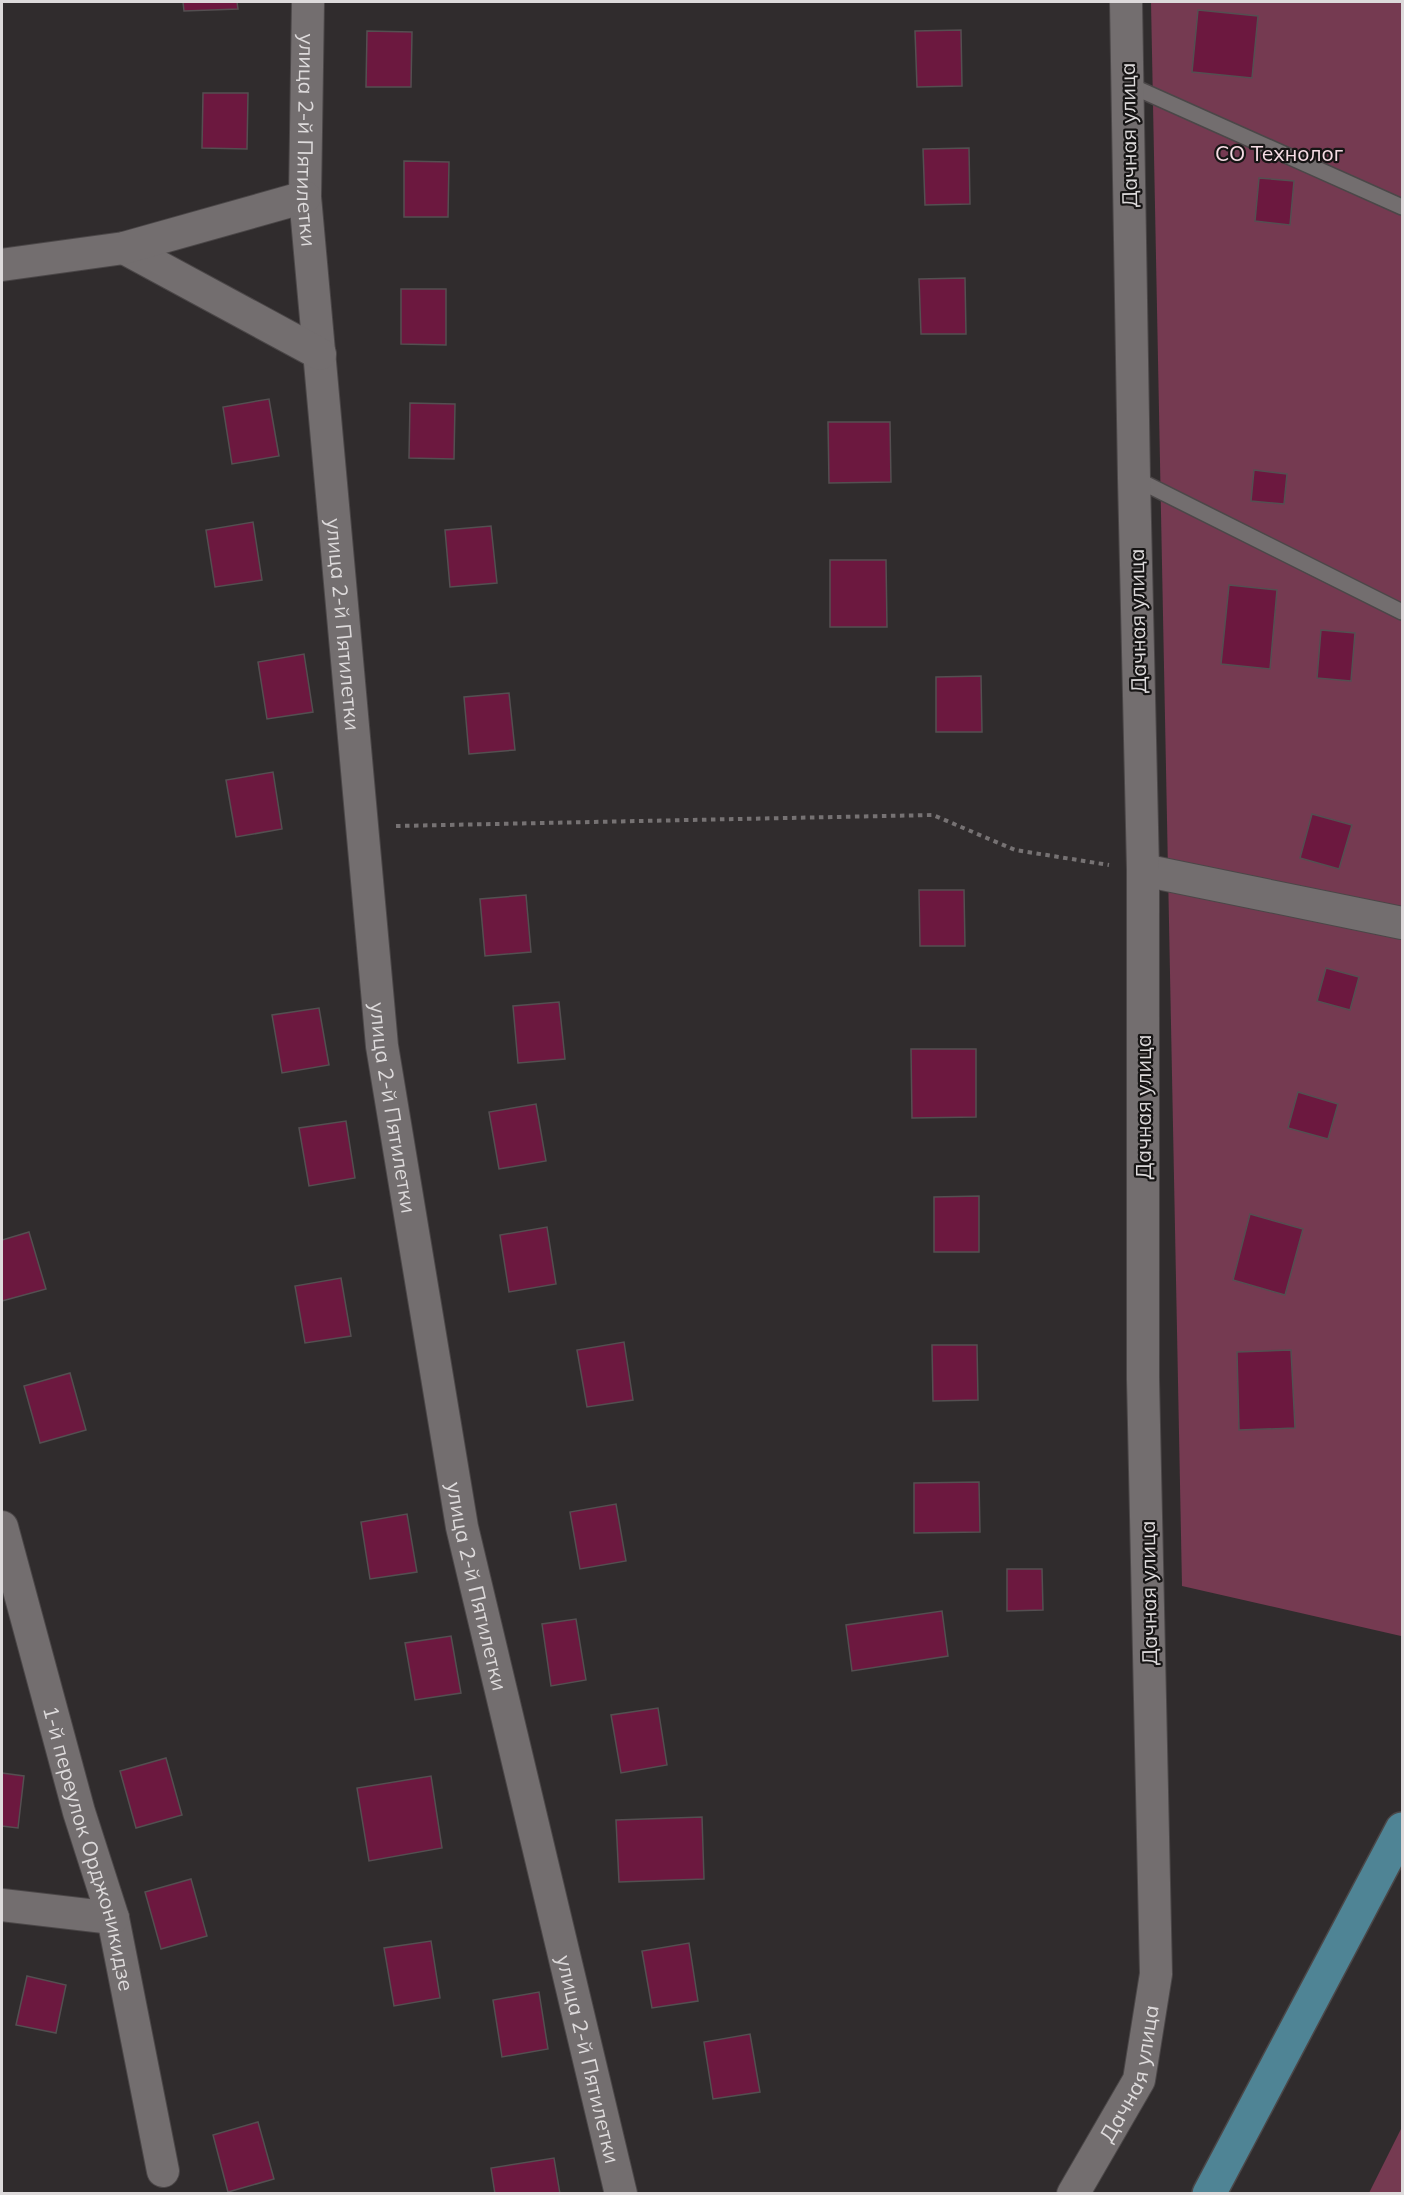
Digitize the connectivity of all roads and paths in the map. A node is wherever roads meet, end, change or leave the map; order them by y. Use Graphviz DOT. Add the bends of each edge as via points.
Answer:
graph roads {
  1 [pos="308,2"];
  2 [pos="1126,2"];
  3 [pos="1127,84"];
  4 [pos="306,196"];
  5 [pos="1402,207"];
  6 [pos="124,248"];
  7 [pos="2,265"];
  8 [pos="320,354"];
  9 [pos="1134,477"];
  10 [pos="1402,612"];
  11 [pos="362,827"];
  12 [pos="1143,870"];
  13 [pos="1402,923"];
  14 [pos="2,1527"];
  15 [pos="1402,1829"];
  16 [pos="2,1905"];
  17 [pos="113,1918"];
  18 [pos="163,2171"];
  19 [pos="621,2193"];
  20 [pos="1073,2193"];
  21 [pos="1209,2193"];
  1 -- 4 [label="street, улица 2-й Пятилетки"];
  2 -- 3 [label="street, Дачная улица"];
  3 -- 5 [label="lane"];
  3 -- 9 [label="street, Дачная улица"];
  4 -- 6 [label="street"];
  4 -- 8 [label="street, улица 2-й Пятилетки"];
  6 -- 7 [label="street"];
  6 -- 8 [label="street"];
  8 -- 11 [label="street, улица 2-й Пятилетки"];
  9 -- 10 [label="lane"];
  9 -- 12 [label="street, Дачная улица"];
  11 -- 12 [label="path" via="933,815 1015,850"];
  11 -- 19 [label="street, улица 2-й Пятилетки" via="382,1046 462,1527"];
  12 -- 13 [label="street"];
  12 -- 20 [label="street, Дачная улица" via="1143,1379 1156,1974 1139,2080"];
  14 -- 17 [label="street, 1-й переулок Орджоникидзе" via="79,1812"];
  15 -- 21 [label="main road"];
  16 -- 17 [label="street"];
  17 -- 18 [label="street, 1-й переулок Орджоникидзе"];
}
